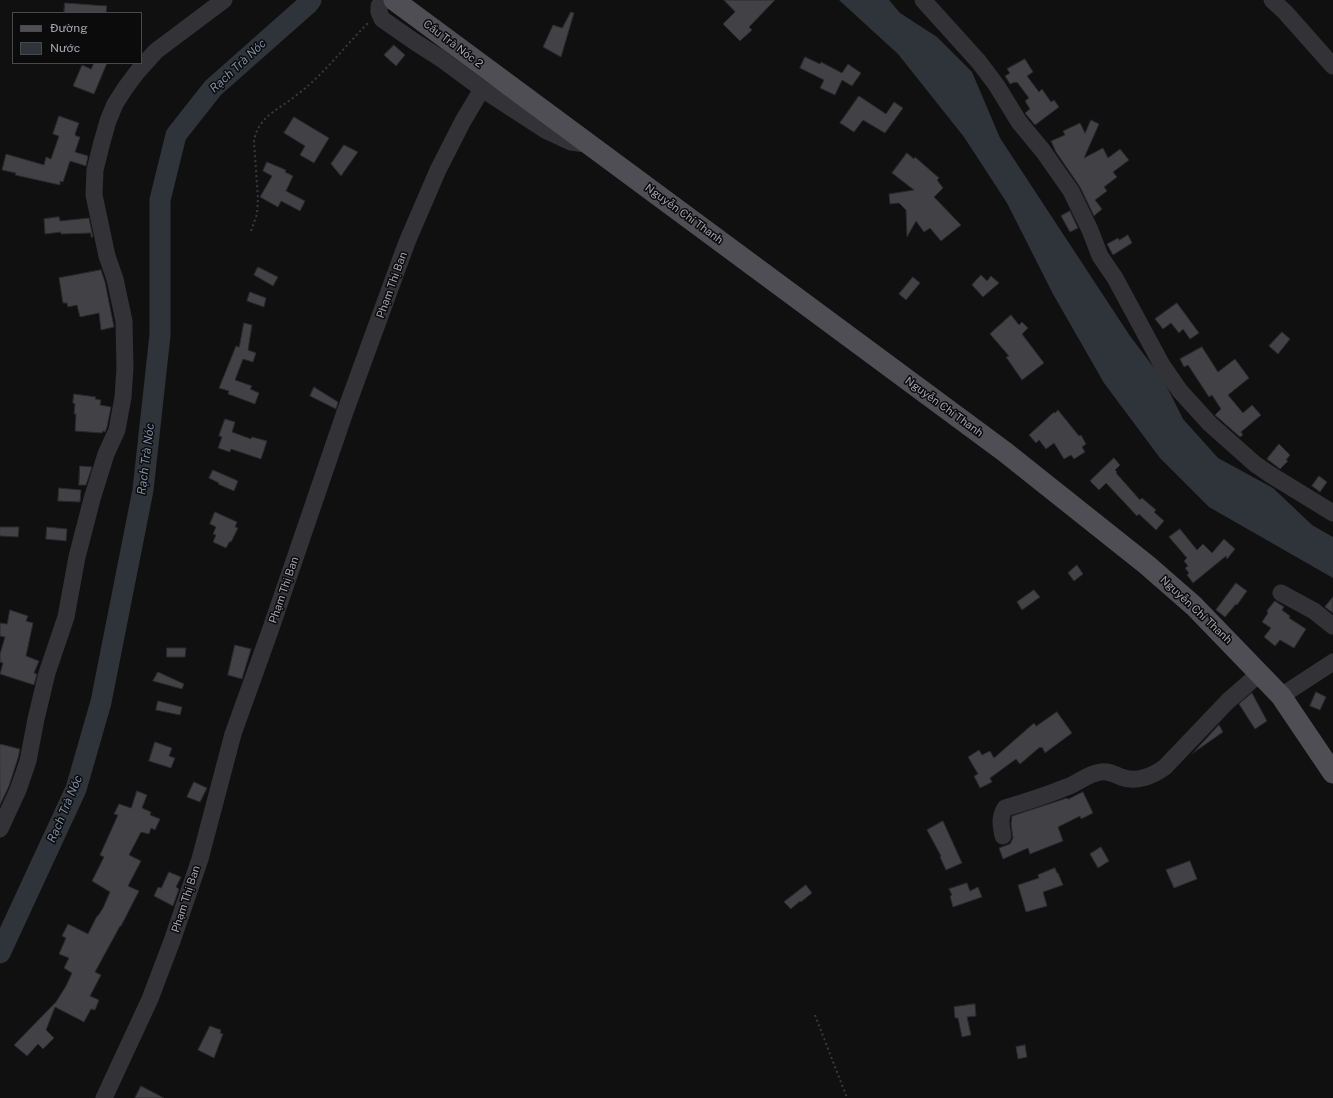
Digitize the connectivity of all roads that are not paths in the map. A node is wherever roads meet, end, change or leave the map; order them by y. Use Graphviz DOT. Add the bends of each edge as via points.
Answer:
graph roads {
  1 [pos="224,0"];
  2 [pos="923,0"];
  3 [pos="1272,0"];
  4 [pos="385,4"];
  5 [pos="1333,66"];
  6 [pos="511,88"];
  7 [pos="482,89"];
  8 [pos="588,144"];
  9 [pos="1333,513"];
  10 [pos="1281,593"];
  11 [pos="1333,625"];
  12 [pos="1333,662"];
  13 [pos="1259,674"];
  14 [pos="1281,696"];
  15 [pos="1333,773"];
  16 [pos="0,829"];
  17 [pos="1003,836"];
  18 [pos="104,1098"];
  1 -- 16 [label="street" via="156,51 138,71 115,104 102,142 95,170 94,195 106,256 115,278 124,321 123,398 117,430 106,454 77,556 66,617 47,673 28,761"];
  2 -- 9 [label="street" via="979,62 1019,122 1071,191 1100,256 1115,278 1162,365 1180,391 1210,424 1255,464"];
  3 -- 5 [label="street"];
  4 -- 6 [label="main road, Cầu Trà Nóc 2"];
  4 -- 7 [label="street" via="382,18"];
  6 -- 8 [label="main road, Nguyễn Chí Thanh"];
  7 -- 8 [label="street" via="546,130 571,142"];
  7 -- 18 [label="street, Phạm Thị Ban" via="438,170 407,242 233,734 200,859 172,941 150,998"];
  8 -- 13 [label="main road, Nguyễn Chí Thanh" via="1005,452 1147,565 1194,606"];
  10 -- 11 [label="street"];
  12 -- 14 [label="street"];
  13 -- 14 [label="main road, Nguyễn Chí Thanh"];
  13 -- 17 [label="street" via="1228,701 1156,774 1133,779 1098,772 1068,787 1005,808 1001,815"];
  14 -- 15 [label="main road, Nguyễn Chí Thanh"];
}
